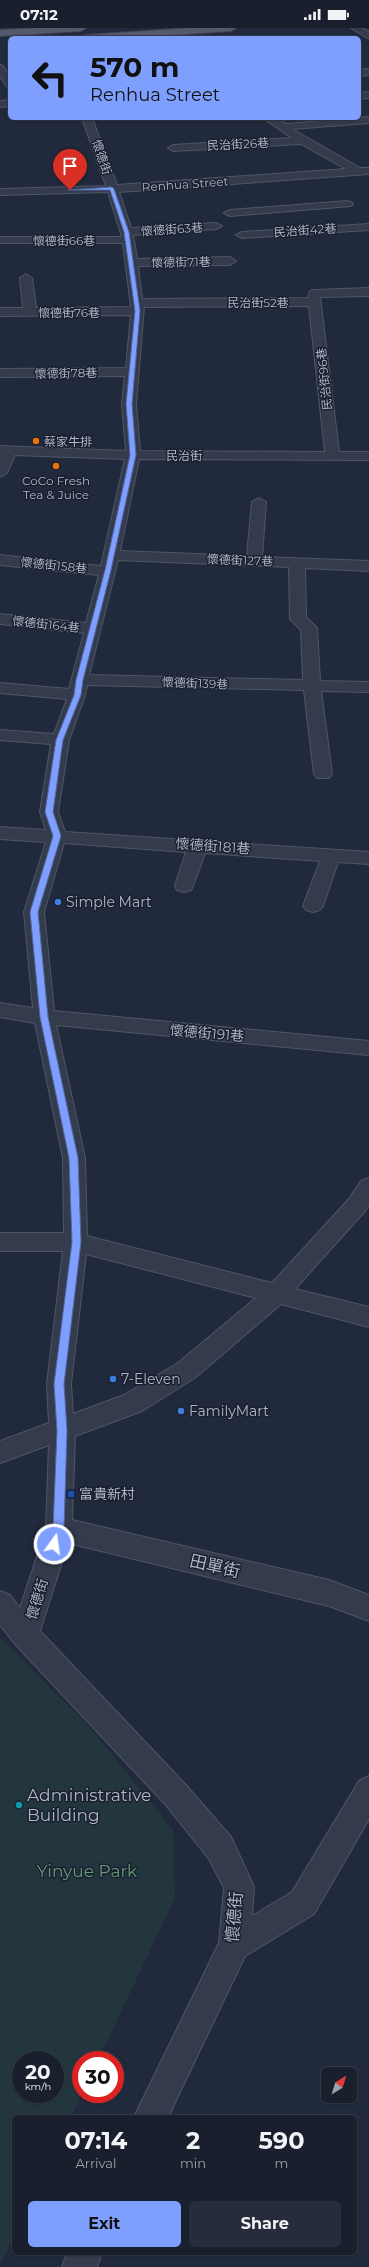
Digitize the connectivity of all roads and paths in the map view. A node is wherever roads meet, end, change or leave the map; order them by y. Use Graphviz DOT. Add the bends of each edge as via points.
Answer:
graph roads {
  1 [pos="81,28"];
  2 [pos="231,28"];
  3 [pos="356,28"];
  4 [pos="197,29"];
  5 [pos="0,33"];
  6 [pos="156,36"];
  7 [pos="369,36"];
  8 [pos="0,68"];
  9 [pos="8,80"];
  10 [pos="88,120"];
  11 [pos="271,120"];
  12 [pos="278,120"];
  13 [pos="343,120"];
  14 [pos="369,120"];
  15 [pos="323,124"];
  16 [pos="283,127"];
  17 [pos="332,136"];
  18 [pos="303,141"];
  19 [pos="174,148"];
  20 [pos="341,148"];
  21 [pos="364,171"];
  22 [pos="324,175"];
  23 [pos="369,182"];
  24 [pos="112,189"];
  25 [pos="0,192"];
  26 [pos="347,204"];
  27 [pos="230,213"];
  28 [pos="216,226"];
  29 [pos="367,228"];
  30 [pos="242,235"];
  31 [pos="127,236"];
  32 [pos="0,240"];
  33 [pos="230,261"];
  34 [pos="132,262"];
  35 [pos="26,278"];
  36 [pos="369,292"];
  37 [pos="315,302"];
  38 [pos="137,307"];
  39 [pos="0,312"];
  40 [pos="30,312"];
  41 [pos="133,372"];
  42 [pos="0,373"];
  43 [pos="5,450"];
  44 [pos="133,455"];
  45 [pos="332,455"];
  46 [pos="369,456"];
  47 [pos="0,473"];
  48 [pos="259,502"];
  49 [pos="111,555"];
  50 [pos="0,560"];
  51 [pos="254,560"];
  52 [pos="297,562"];
  53 [pos="369,566"];
  54 [pos="108,570"];
  55 [pos="0,619"];
  56 [pos="93,629"];
  57 [pos="78,687"];
  58 [pos="312,687"];
  59 [pos="369,687"];
  60 [pos="0,688"];
  61 [pos="0,735"];
  62 [pos="60,740"];
  63 [pos="324,774"];
  64 [pos="0,833"];
  65 [pos="57,836"];
  66 [pos="198,845"];
  67 [pos="331,855"];
  68 [pos="369,858"];
  69 [pos="184,886"];
  70 [pos="313,906"];
  71 [pos="0,1010"];
  72 [pos="44,1017"];
  73 [pos="369,1048"];
  74 [pos="369,1187"];
  75 [pos="0,1242"];
  76 [pos="76,1242"];
  77 [pos="276,1294"];
  78 [pos="369,1317"];
  79 [pos="62,1431"];
  80 [pos="0,1452"];
  81 [pos="58,1529"];
  82 [pos="0,1604"];
  83 [pos="369,1608"];
  84 [pos="25,1635"];
  85 [pos="369,1792"];
  86 [pos="234,1945"];
  87 [pos="152,2115"];
  88 [pos="85,2255"];
  89 [pos="79,2267"];
  1 -- 5 [label="main road"];
  2 -- 4 [label="main road"];
  3 -- 7 [label="street"];
  4 -- 6 [label="main road"];
  8 -- 9 [label="street"];
  10 -- 24 [label="street, 懷德街"];
  11 -- 16 [label="street"];
  12 -- 16 [label="street"];
  13 -- 14 [label="street"];
  13 -- 15 [label="street"];
  15 -- 16 [label="street"];
  15 -- 17 [label="street"];
  16 -- 18 [label="street"];
  18 -- 19 [label="street, 民治街26巷"];
  18 -- 21 [label="street"];
  20 -- 21 [label="street"];
  21 -- 22 [label="street, Renhua Street"];
  21 -- 23 [label="street"];
  22 -- 24 [label="street, Renhua Street"];
  22 -- 26 [label="street"];
  24 -- 25 [label="street, Renhua Street"];
  24 -- 31 [label="street, 懷德街"];
  26 -- 27 [label="street"];
  26 -- 29 [label="street"];
  28 -- 31 [label="street, 懷德街63巷"];
  29 -- 30 [label="street, 民治街42巷"];
  31 -- 32 [label="street, 懷德街66巷"];
  31 -- 34 [label="street, 懷德街"];
  33 -- 34 [label="street, 懷德街71巷"];
  34 -- 38 [label="street, 懷德街"];
  35 -- 40 [label="street"];
  36 -- 37 [label="street" via="314,294"];
  37 -- 38 [label="street, 民治街52巷"];
  37 -- 45 [label="street, 民治街96巷"];
  38 -- 40 [label="street, 懷德街76巷"];
  38 -- 41 [label="street, 懷德街"];
  39 -- 40 [label="street, 懷德街76巷"];
  41 -- 42 [label="street, 懷德街78巷"];
  41 -- 44 [label="street, 懷德街" via="129,404"];
  43 -- 44 [label="street, 民治街"];
  43 -- 47 [label="street"];
  44 -- 45 [label="street, 民治街"];
  44 -- 49 [label="street, 懷德街"];
  45 -- 46 [label="street, 民治街"];
  48 -- 51 [label="street"];
  49 -- 51 [label="street, 懷德街127巷"];
  49 -- 54 [label="street, 懷德街"];
  50 -- 54 [label="street, 懷德街158巷"];
  51 -- 52 [label="street, 懷德街127巷"];
  52 -- 53 [label="street, 懷德街127巷"];
  52 -- 58 [label="street" via="298,619 309,628"];
  54 -- 56 [label="street, 懷德街"];
  55 -- 56 [label="street, 懷德街164巷"];
  56 -- 57 [label="street, 懷德街"];
  57 -- 58 [label="street, 懷德街139巷"];
  57 -- 60 [label="street, 懷德街139巷"];
  57 -- 62 [label="street, 懷德街"];
  58 -- 59 [label="street, 懷德街139巷"];
  58 -- 63 [label="street"];
  61 -- 62 [label="street"];
  62 -- 65 [label="street, 懷德街" via="49,812"];
  64 -- 65 [label="street, 懷德街181巷"];
  65 -- 66 [label="street, 懷德街181巷"];
  65 -- 72 [label="street, 懷德街" via="34,912"];
  66 -- 67 [label="street, 懷德街181巷"];
  66 -- 69 [label="street"];
  67 -- 68 [label="street, 懷德街181巷"];
  67 -- 70 [label="street"];
  71 -- 72 [label="street"];
  72 -- 73 [label="street, 懷德街191巷"];
  72 -- 76 [label="street, 懷德街" via="74,1158"];
  74 -- 77 [label="street" via="357,1205"];
  75 -- 76 [label="street"];
  76 -- 77 [label="street"];
  76 -- 79 [label="street, 懷德街" via="59,1384"];
  77 -- 78 [label="street"];
  77 -- 79 [label="street" via="187,1370 133,1403"];
  79 -- 80 [label="street"];
  79 -- 81 [label="street, 懷德街"];
  81 -- 83 [label="street, 田單街" via="329,1593"];
  81 -- 84 [label="street, 懷德街"];
  82 -- 84 [label="street, 懷德街"];
  84 -- 86 [label="street, 懷德街" via="175,1794 220,1848 239,1887"];
  85 -- 86 [label="street" via="303,1903"];
  86 -- 87 [label="street, 懷德街"];
  88 -- 89 [label="street"];
}
